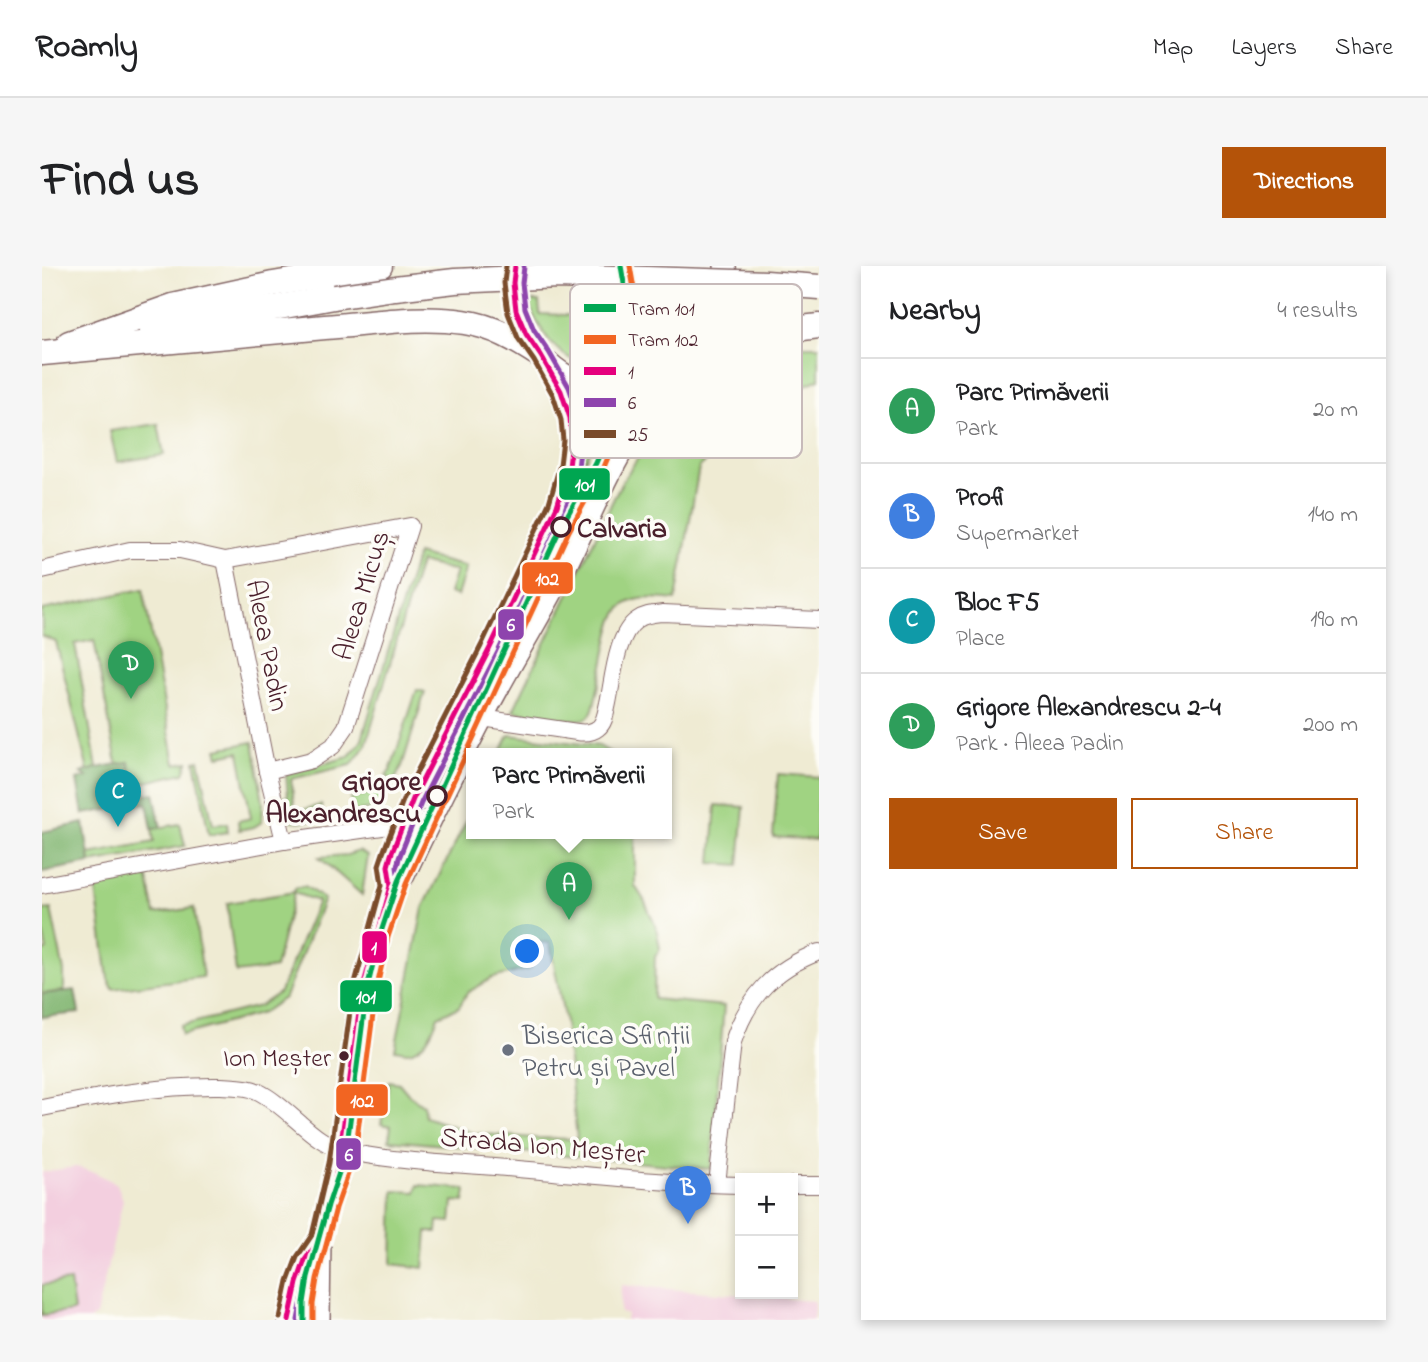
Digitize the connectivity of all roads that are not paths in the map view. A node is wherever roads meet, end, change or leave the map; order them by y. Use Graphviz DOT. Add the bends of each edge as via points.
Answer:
graph roads {
  1 [pos="380,266"];
  2 [pos="515,266"];
  3 [pos="726,266"];
  4 [pos="727,284"];
  5 [pos="779,284"];
  6 [pos="42,353"];
  7 [pos="541,356"];
  8 [pos="570,377"];
  9 [pos="570,418"];
  10 [pos="570,456"];
  11 [pos="619,458"];
  12 [pos="225,560"];
  13 [pos="42,570"];
  14 [pos="819,620"];
  15 [pos="482,718"];
  16 [pos="467,748"];
  17 [pos="466,750"];
  18 [pos="267,771"];
  19 [pos="403,824"];
  20 [pos="284,841"];
  21 [pos="42,885"];
  22 [pos="391,886"];
  23 [pos="819,952"];
  24 [pos="42,1108"];
  25 [pos="341,1150"];
  26 [pos="717,1184"];
  27 [pos="735,1185"];
  28 [pos="798,1185"];
  29 [pos="819,1185"];
  30 [pos="320,1240"];
  31 [pos="289,1320"];
  32 [pos="319,1320"];
  1 -- 6 [label="main road" via="173,306"];
  2 -- 7 [label="main road" via="516,310"];
  3 -- 4 [label="main road"];
  5 -- 6 [label="main road, bridge" via="557,276 454,282 334,297"];
  6 -- 7 [label="main road" via="422,320 490,328"];
  7 -- 8 [label="main road"];
  7 -- 9 [label="main road"];
  10 -- 19 [label="main road" via="557,506"];
  11 -- 15 [label="main road"];
  12 -- 13 [label="street, Aleea Padin" via="180,550 130,550"];
  12 -- 18 [label="street, Aleea Padin"];
  12 -- 18 [label="street, Aleea Micuș" via="410,526 346,727 333,746 312,760"];
  14 -- 15 [label="street" via="652,614 630,625 622,640 606,711 596,730 582,733"];
  15 -- 16 [label="main road"];
  17 -- 22 [label="main road" via="404,875"];
  18 -- 20 [label="street, Aleea Padin"];
  19 -- 20 [label="street"];
  19 -- 22 [label="main road" via="388,866"];
  20 -- 21 [label="street"];
  22 -- 25 [label="main road" via="362,991"];
  23 -- 26 [label="street" via="780,970 759,991 738,1025"];
  24 -- 25 [label="street" via="157,1089 241,1087 256,1090 320,1140"];
  25 -- 26 [label="street, Strada Ion Meșter" via="386,1158"];
  25 -- 30 [label="main road"];
  26 -- 27 [label="street, Strada Ion Meșter"];
  28 -- 29 [label="street"];
  30 -- 31 [label="main road" via="305,1260"];
  30 -- 32 [label="main road"];
}
